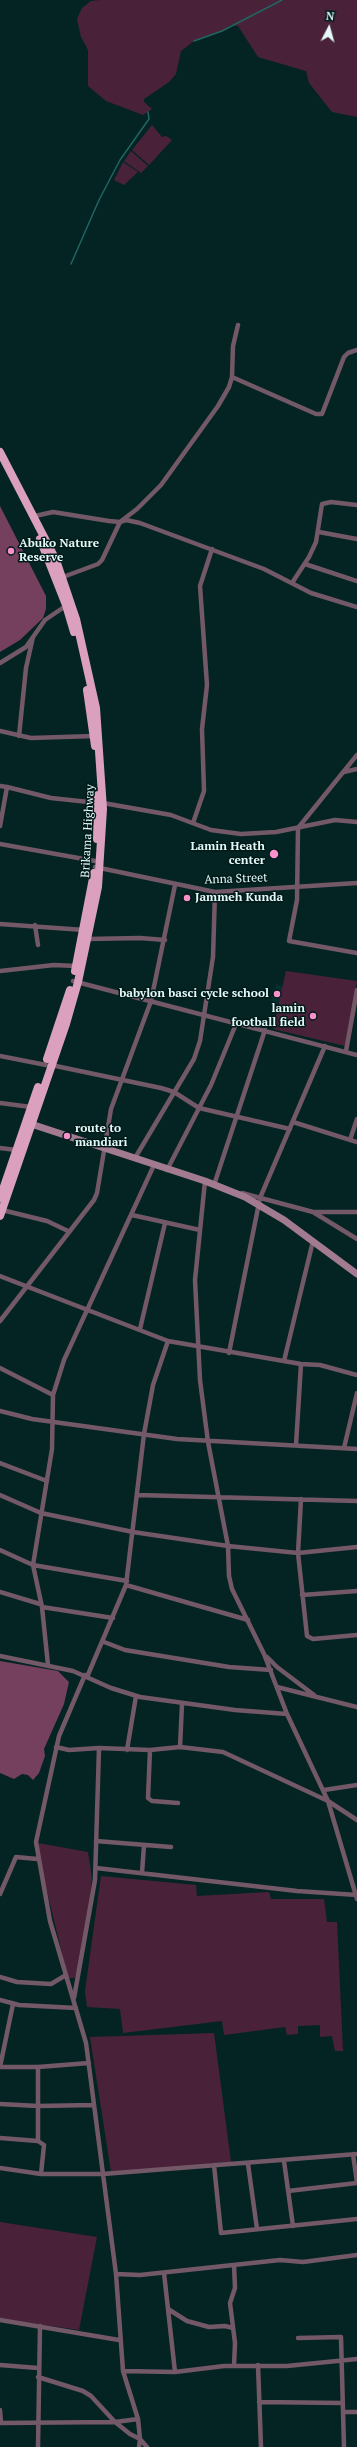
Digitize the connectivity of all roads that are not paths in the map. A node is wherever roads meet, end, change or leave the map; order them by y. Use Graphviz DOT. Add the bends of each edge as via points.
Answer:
graph roads {
  1 [pos="238,325"];
  2 [pos="357,350"];
  3 [pos="232,377"];
  4 [pos="0,452"];
  5 [pos="0,462"];
  6 [pos="357,505"];
  7 [pos="35,516"];
  8 [pos="120,522"];
  9 [pos="319,532"];
  10 [pos="357,539"];
  11 [pos="212,549"];
  12 [pos="305,564"];
  13 [pos="63,577"];
  14 [pos="357,581"];
  15 [pos="292,583"];
  16 [pos="69,605"];
  17 [pos="357,607"];
  18 [pos="33,637"];
  19 [pos="0,663"];
  20 [pos="0,731"];
  21 [pos="19,736"];
  22 [pos="94,736"];
  23 [pos="357,755"];
  24 [pos="357,769"];
  25 [pos="344,772"];
  26 [pos="0,786"];
  27 [pos="7,787"];
  28 [pos="101,803"];
  29 [pos="357,822"];
  30 [pos="193,823"];
  31 [pos="0,826"];
  32 [pos="298,828"];
  33 [pos="0,844"];
  34 [pos="97,865"];
  35 [pos="357,883"];
  36 [pos="175,885"];
  37 [pos="296,885"];
  38 [pos="215,892"];
  39 [pos="0,924"];
  40 [pos="35,925"];
  41 [pos="84,930"];
  42 [pos="88,939"];
  43 [pos="165,940"];
  44 [pos="38,945"];
  45 [pos="357,953"];
  46 [pos="76,966"];
  47 [pos="0,971"];
  48 [pos="75,981"];
  49 [pos="357,990"];
  50 [pos="356,999"];
  51 [pos="151,1001"];
  52 [pos="204,1014"];
  53 [pos="236,1024"];
  54 [pos="265,1030"];
  55 [pos="325,1046"];
  56 [pos="346,1051"];
  57 [pos="357,1055"];
  58 [pos="0,1056"];
  59 [pos="48,1065"];
  60 [pos="123,1079"];
  61 [pos="174,1092"];
  62 [pos="0,1103"];
  63 [pos="31,1107"];
  64 [pos="199,1108"];
  65 [pos="236,1117"];
  66 [pos="357,1119"];
  67 [pos="293,1122"];
  68 [pos="28,1123"];
  69 [pos="290,1129"];
  70 [pos="350,1140"];
  71 [pos="357,1142"];
  72 [pos="104,1147"];
  73 [pos="0,1148"];
  74 [pos="16,1150"];
  75 [pos="135,1158"];
  76 [pos="154,1165"];
  77 [pos="167,1170"];
  78 [pos="205,1181"];
  79 [pos="214,1184"];
  80 [pos="0,1198"];
  81 [pos="260,1201"];
  82 [pos="313,1212"];
  83 [pos="357,1212"];
  84 [pos="1,1213"];
  85 [pos="132,1215"];
  86 [pos="165,1223"];
  87 [pos="200,1230"];
  88 [pos="68,1231"];
  89 [pos="357,1239"];
  90 [pos="313,1241"];
  91 [pos="357,1274"];
  92 [pos="0,1276"];
  93 [pos="26,1287"];
  94 [pos="86,1310"];
  95 [pos="0,1321"];
  96 [pos="140,1329"];
  97 [pos="168,1341"];
  98 [pos="199,1347"];
  99 [pos="230,1353"];
  100 [pos="284,1361"];
  101 [pos="301,1364"];
  102 [pos="0,1368"];
  103 [pos="357,1375"];
  104 [pos="357,1393"];
  105 [pos="52,1396"];
  106 [pos="0,1411"];
  107 [pos="53,1422"];
  108 [pos="144,1434"];
  109 [pos="208,1442"];
  110 [pos="296,1445"];
  111 [pos="344,1448"];
  112 [pos="357,1449"];
  113 [pos="0,1463"];
  114 [pos="47,1481"];
  115 [pos="0,1495"];
  116 [pos="138,1495"];
  117 [pos="217,1496"];
  118 [pos="301,1499"];
  119 [pos="357,1501"];
  120 [pos="41,1513"];
  121 [pos="133,1532"];
  122 [pos="228,1546"];
  123 [pos="357,1547"];
  124 [pos="0,1550"];
  125 [pos="298,1553"];
  126 [pos="33,1565"];
  127 [pos="127,1583"];
  128 [pos="357,1591"];
  129 [pos="0,1592"];
  130 [pos="302,1595"];
  131 [pos="41,1605"];
  132 [pos="114,1618"];
  133 [pos="248,1620"];
  134 [pos="357,1635"];
  135 [pos="104,1642"];
  136 [pos="264,1654"];
  137 [pos="0,1656"];
  138 [pos="48,1665"];
  139 [pos="271,1670"];
  140 [pos="86,1676"];
  141 [pos="276,1687"];
  142 [pos="136,1696"];
  143 [pos="316,1697"];
  144 [pos="182,1704"];
  145 [pos="357,1706"];
  146 [pos="287,1714"];
  147 [pos="56,1747"];
  148 [pos="180,1747"];
  149 [pos="99,1748"];
  150 [pos="127,1750"];
  151 [pos="150,1750"];
  152 [pos="357,1785"];
  153 [pos="324,1790"];
  154 [pos="328,1801"];
  155 [pos="178,1803"];
  156 [pos="357,1820"];
  157 [pos="96,1841"];
  158 [pos="144,1845"];
  159 [pos="171,1847"];
  160 [pos="37,1858"];
  161 [pos="96,1868"];
  162 [pos="142,1873"];
  163 [pos="0,1894"];
  164 [pos="357,1896"];
  165 [pos="66,1975"];
  166 [pos="0,1976"];
  167 [pos="74,1998"];
  168 [pos="0,2000"];
  169 [pos="13,2004"];
  170 [pos="76,2008"];
  171 [pos="88,2063"];
  172 [pos="0,2067"];
  173 [pos="38,2067"];
  174 [pos="0,2104"];
  175 [pos="93,2105"];
  176 [pos="38,2106"];
  177 [pos="0,2138"];
  178 [pos="38,2141"];
  179 [pos="355,2154"];
  180 [pos="284,2161"];
  181 [pos="248,2164"];
  182 [pos="214,2165"];
  183 [pos="0,2168"];
  184 [pos="42,2174"];
  185 [pos="103,2174"];
  186 [pos="357,2183"];
  187 [pos="288,2191"];
  188 [pos="357,2220"];
  189 [pos="293,2226"];
  190 [pos="257,2230"];
  191 [pos="357,2255"];
  192 [pos="234,2265"];
  193 [pos="164,2273"];
  194 [pos="116,2274"];
  195 [pos="168,2309"];
  196 [pos="0,2320"];
  197 [pos="40,2326"];
  198 [pos="233,2328"];
  199 [pos="298,2338"];
  200 [pos="119,2340"];
  201 [pos="357,2359"];
  202 [pos="342,2360"];
  203 [pos="0,2365"];
  204 [pos="258,2365"];
  205 [pos="234,2366"];
  206 [pos="38,2368"];
  207 [pos="123,2371"];
  208 [pos="175,2372"];
  209 [pos="38,2377"];
  210 [pos="259,2402"];
  211 [pos="343,2403"];
  212 [pos="0,2410"];
  213 [pos="343,2412"];
  214 [pos="357,2412"];
  215 [pos="138,2419"];
  216 [pos="115,2422"];
  217 [pos="0,2423"];
  218 [pos="37,2423"];
  219 [pos="140,2439"];
  220 [pos="38,2447"];
  221 [pos="139,2447"];
  222 [pos="147,2447"];
  223 [pos="261,2447"];
  224 [pos="344,2447"];
  1 -- 3 [label="street" via="233,346"];
  2 -- 3 [label="street" via="344,357 322,414 316,414"];
  3 -- 8 [label="street" via="218,406 161,485"];
  4 -- 7 [label="highway, Brikama Highway"];
  5 -- 16 [label="highway, Brikama Highway" via="40,539"];
  6 -- 9 [label="street" via="331,502 322,504 319,509"];
  7 -- 8 [label="street" via="53,512"];
  7 -- 13 [label="highway, Brikama Highway"];
  8 -- 11 [label="street" via="126,520 140,523"];
  8 -- 13 [label="street" via="98,564"];
  9 -- 10 [label="street"];
  9 -- 12 [label="street"];
  11 -- 15 [label="street"];
  11 -- 30 [label="street" via="200,586 208,685 202,729 204,791"];
  12 -- 14 [label="street"];
  12 -- 15 [label="street"];
  13 -- 16 [label="highway, Brikama Highway"];
  15 -- 17 [label="street" via="330,600"];
  16 -- 18 [label="street" via="45,620"];
  16 -- 22 [label="highway, Brikama Highway"];
  16 -- 28 [label="highway, Brikama Highway" via="86,657 96,708"];
  18 -- 19 [label="street" via="26,647"];
  18 -- 21 [label="street" via="26,668"];
  20 -- 21 [label="street"];
  21 -- 22 [label="street" via="52,739"];
  22 -- 28 [label="highway, Brikama Highway"];
  23 -- 25 [label="street"];
  24 -- 25 [label="street"];
  25 -- 32 [label="street"];
  26 -- 27 [label="street"];
  27 -- 28 [label="street" via="51,798"];
  27 -- 31 [label="street"];
  28 -- 30 [label="street" via="171,815"];
  28 -- 34 [label="highway, Brikama Highway"];
  29 -- 32 [label="street" via="336,820"];
  30 -- 32 [label="street" via="211,830 241,834"];
  32 -- 37 [label="street"];
  33 -- 34 [label="street, Anna Street"];
  34 -- 36 [label="street, Anna Street"];
  34 -- 41 [label="highway, Brikama Highway"];
  34 -- 42 [label="highway, Brikama Highway"];
  35 -- 37 [label="street, Anna Street"];
  36 -- 38 [label="street, Anna Street"];
  36 -- 43 [label="street"];
  37 -- 38 [label="street, Anna Street"];
  37 -- 45 [label="street" via="297,900 290,941"];
  38 -- 52 [label="street" via="213,957"];
  39 -- 40 [label="street"];
  40 -- 41 [label="street"];
  40 -- 44 [label="street"];
  41 -- 46 [label="highway, Brikama Highway"];
  42 -- 43 [label="street"];
  42 -- 48 [label="highway, Brikama Highway"];
  43 -- 51 [label="street"];
  46 -- 47 [label="street" via="54,965"];
  46 -- 48 [label="highway, Brikama Highway"];
  48 -- 51 [label="street"];
  48 -- 59 [label="highway, Brikama Highway"];
  49 -- 50 [label="street"];
  50 -- 56 [label="street"];
  51 -- 52 [label="street"];
  51 -- 60 [label="street"];
  52 -- 53 [label="street"];
  52 -- 61 [label="street" via="194,1059"];
  53 -- 54 [label="street"];
  53 -- 64 [label="street"];
  54 -- 55 [label="street"];
  54 -- 65 [label="street"];
  55 -- 56 [label="street"];
  55 -- 67 [label="street"];
  56 -- 57 [label="street"];
  58 -- 59 [label="street"];
  59 -- 60 [label="street"];
  59 -- 63 [label="highway, Brikama Highway"];
  59 -- 68 [label="highway, Brikama Highway"];
  60 -- 61 [label="street"];
  60 -- 72 [label="street" via="111,1109"];
  61 -- 64 [label="street"];
  61 -- 75 [label="street"];
  62 -- 63 [label="street"];
  63 -- 68 [label="highway, Brikama Highway"];
  64 -- 65 [label="street"];
  64 -- 77 [label="street"];
  65 -- 69 [label="street"];
  65 -- 79 [label="street"];
  66 -- 70 [label="street"];
  67 -- 69 [label="street"];
  67 -- 70 [label="street"];
  68 -- 72 [label="main road"];
  68 -- 74 [label="highway, Brikama Highway"];
  68 -- 84 [label="highway, Brikama Highway"];
  69 -- 81 [label="street"];
  70 -- 71 [label="street"];
  72 -- 75 [label="main road"];
  72 -- 88 [label="street" via="97,1193"];
  73 -- 74 [label="street"];
  74 -- 80 [label="highway, Brikama Highway"];
  75 -- 76 [label="main road"];
  76 -- 77 [label="main road"];
  76 -- 85 [label="street"];
  77 -- 78 [label="main road"];
  78 -- 79 [label="main road"];
  78 -- 87 [label="street"];
  79 -- 81 [label="main road"];
  81 -- 82 [label="street"];
  81 -- 90 [label="main road"];
  81 -- 99 [label="street"];
  82 -- 83 [label="street"];
  82 -- 89 [label="street"];
  84 -- 88 [label="street" via="47,1221"];
  85 -- 86 [label="street"];
  85 -- 94 [label="street"];
  86 -- 87 [label="street"];
  86 -- 96 [label="street"];
  87 -- 98 [label="street" via="195,1280"];
  88 -- 93 [label="street"];
  90 -- 91 [label="main road"];
  90 -- 100 [label="street"];
  92 -- 93 [label="street"];
  93 -- 94 [label="street"];
  93 -- 95 [label="street"];
  94 -- 96 [label="street"];
  94 -- 105 [label="street" via="64,1360"];
  96 -- 97 [label="street"];
  97 -- 98 [label="street"];
  97 -- 108 [label="street" via="154,1385"];
  98 -- 99 [label="street"];
  98 -- 109 [label="street" via="200,1380"];
  99 -- 100 [label="street"];
  100 -- 101 [label="street"];
  101 -- 103 [label="street" via="320,1364"];
  101 -- 110 [label="street"];
  102 -- 105 [label="street"];
  104 -- 111 [label="street"];
  105 -- 107 [label="street"];
  106 -- 107 [label="street"];
  107 -- 108 [label="street"];
  107 -- 114 [label="street"];
  108 -- 109 [label="street"];
  108 -- 116 [label="street"];
  109 -- 110 [label="street"];
  109 -- 117 [label="street"];
  110 -- 111 [label="street"];
  111 -- 112 [label="street"];
  113 -- 114 [label="street"];
  114 -- 120 [label="street"];
  115 -- 120 [label="street"];
  116 -- 117 [label="street"];
  116 -- 121 [label="street"];
  117 -- 118 [label="street"];
  117 -- 122 [label="street"];
  118 -- 119 [label="street"];
  118 -- 125 [label="street"];
  120 -- 121 [label="street"];
  120 -- 126 [label="street"];
  121 -- 122 [label="street"];
  121 -- 127 [label="street"];
  122 -- 125 [label="street"];
  122 -- 133 [label="street" via="229,1576"];
  123 -- 125 [label="street"];
  124 -- 126 [label="street"];
  125 -- 130 [label="street"];
  126 -- 127 [label="street"];
  126 -- 131 [label="street"];
  127 -- 132 [label="street"];
  127 -- 133 [label="street"];
  128 -- 130 [label="street"];
  129 -- 131 [label="street"];
  130 -- 134 [label="street" via="307,1638"];
  131 -- 132 [label="street"];
  131 -- 138 [label="street"];
  132 -- 135 [label="street"];
  133 -- 136 [label="street"];
  135 -- 139 [label="street" via="125,1650 229,1667"];
  135 -- 140 [label="street"];
  136 -- 139 [label="street"];
  136 -- 143 [label="street"];
  137 -- 138 [label="street"];
  138 -- 140 [label="street"];
  139 -- 141 [label="street"];
  140 -- 142 [label="street"];
  140 -- 147 [label="street"];
  141 -- 143 [label="street"];
  141 -- 146 [label="street"];
  142 -- 144 [label="street"];
  142 -- 150 [label="street"];
  143 -- 145 [label="street"];
  144 -- 146 [label="street"];
  144 -- 148 [label="street"];
  146 -- 153 [label="street"];
  147 -- 149 [label="street" via="69,1750"];
  147 -- 160 [label="street" via="54,1769 36,1842"];
  148 -- 151 [label="street"];
  148 -- 154 [label="street" via="207,1749 237,1757"];
  149 -- 150 [label="street"];
  149 -- 157 [label="street"];
  150 -- 151 [label="street"];
  151 -- 155 [label="street" via="148,1798 152,1801"];
  152 -- 153 [label="street"];
  153 -- 154 [label="street"];
  154 -- 156 [label="street"];
  154 -- 164 [label="street"];
  157 -- 158 [label="street"];
  157 -- 161 [label="street"];
  158 -- 159 [label="street"];
  158 -- 162 [label="street"];
  160 -- 163 [label="street" via="16,1858"];
  160 -- 165 [label="street" via="50,1921"];
  161 -- 162 [label="street"];
  161 -- 167 [label="street"];
  162 -- 164 [label="street" via="297,1892"];
  165 -- 166 [label="street" via="51,1984 17,1982"];
  165 -- 167 [label="street"];
  167 -- 170 [label="street"];
  168 -- 169 [label="street"];
  169 -- 170 [label="street"];
  169 -- 172 [label="street"];
  170 -- 171 [label="street" via="86,2043"];
  171 -- 173 [label="street"];
  171 -- 175 [label="street"];
  172 -- 173 [label="street"];
  173 -- 176 [label="street"];
  174 -- 176 [label="street"];
  175 -- 176 [label="street"];
  175 -- 185 [label="street"];
  176 -- 178 [label="street"];
  177 -- 178 [label="street"];
  178 -- 184 [label="street" via="44,2145"];
  179 -- 180 [label="street"];
  179 -- 186 [label="street"];
  180 -- 181 [label="street"];
  180 -- 187 [label="street"];
  181 -- 182 [label="street"];
  181 -- 190 [label="street"];
  182 -- 185 [label="street"];
  182 -- 190 [label="street" via="221,2233"];
  183 -- 184 [label="street"];
  184 -- 185 [label="street"];
  185 -- 194 [label="street"];
  186 -- 187 [label="street"];
  187 -- 189 [label="street"];
  188 -- 189 [label="street"];
  189 -- 190 [label="street"];
  191 -- 192 [label="street" via="303,2262 291,2260"];
  192 -- 193 [label="street"];
  192 -- 198 [label="street" via="235,2288 230,2303"];
  193 -- 194 [label="street"];
  193 -- 195 [label="street"];
  194 -- 200 [label="street"];
  195 -- 198 [label="street" via="187,2321"];
  195 -- 208 [label="street"];
  196 -- 197 [label="street"];
  197 -- 200 [label="street"];
  197 -- 206 [label="street"];
  198 -- 205 [label="street"];
  199 -- 202 [label="street" via="341,2337"];
  200 -- 207 [label="street"];
  201 -- 202 [label="street"];
  202 -- 204 [label="street" via="287,2366"];
  202 -- 211 [label="street"];
  203 -- 206 [label="street"];
  204 -- 205 [label="street"];
  204 -- 210 [label="street"];
  205 -- 208 [label="street"];
  206 -- 209 [label="street"];
  207 -- 208 [label="street"];
  207 -- 215 [label="street"];
  209 -- 216 [label="street" via="83,2391"];
  209 -- 218 [label="street"];
  210 -- 211 [label="street"];
  210 -- 223 [label="street"];
  211 -- 213 [label="street"];
  212 -- 217 [label="street"];
  213 -- 214 [label="street"];
  213 -- 224 [label="street"];
  215 -- 216 [label="street"];
  215 -- 219 [label="street"];
  216 -- 218 [label="street"];
  216 -- 219 [label="street"];
  217 -- 218 [label="street"];
  218 -- 220 [label="street"];
  219 -- 221 [label="street"];
  219 -- 222 [label="street"];
}
